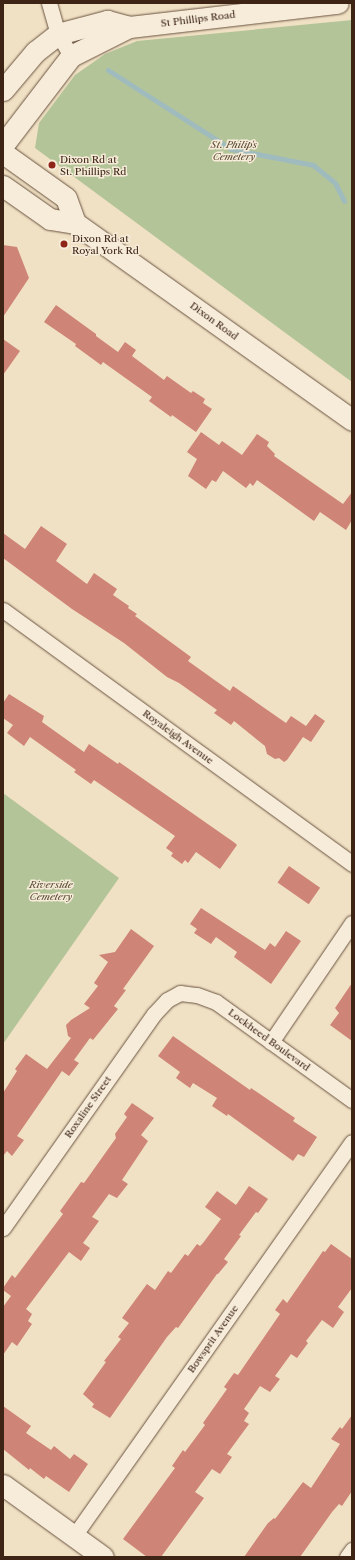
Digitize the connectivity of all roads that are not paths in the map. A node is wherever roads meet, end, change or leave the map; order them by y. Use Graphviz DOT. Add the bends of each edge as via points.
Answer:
graph roads {
  1 [pos="49,3"];
  2 [pos="338,3"];
  3 [pos="129,27"];
  4 [pos="58,34"];
  5 [pos="71,56"];
  6 [pos="3,90"];
  7 [pos="3,145"];
  8 [pos="3,153"];
  9 [pos="3,186"];
  10 [pos="75,223"];
  11 [pos="352,420"];
  12 [pos="3,610"];
  13 [pos="352,864"];
  14 [pos="352,924"];
  15 [pos="180,993"];
  16 [pos="270,1042"];
  17 [pos="352,1100"];
  18 [pos="352,1142"];
  19 [pos="3,1228"];
  20 [pos="3,1485"];
  21 [pos="74,1536"];
  22 [pos="352,1550"];
  23 [pos="103,1557"];
  24 [pos="347,1557"];
  1 -- 4 [label="street"];
  2 -- 3 [label="main road, St Phillips Road"];
  3 -- 4 [label="main road, St Phillips Road" via="107,21"];
  3 -- 5 [label="main road, St Phillips Road"];
  4 -- 5 [label="street"];
  4 -- 6 [label="main road, St Phillips Road" via="35,52"];
  5 -- 7 [label="main road, St Phillips Road"];
  8 -- 10 [label="main road" via="66,198"];
  9 -- 10 [label="main road, Dixon Road" via="50,219"];
  10 -- 11 [label="main road, Dixon Road"];
  12 -- 13 [label="street, Royaleigh Avenue"];
  14 -- 16 [label="street"];
  15 -- 16 [label="street, Lockheed Boulevard" via="197,995 216,1002"];
  15 -- 19 [label="street, Roxaline Street" via="167,1000 154,1014"];
  16 -- 17 [label="street, Lockheed Boulevard"];
  18 -- 21 [label="street, Bowsprit Avenue"];
  20 -- 21 [label="main road"];
  21 -- 23 [label="main road"];
  22 -- 24 [label="street"];
}
